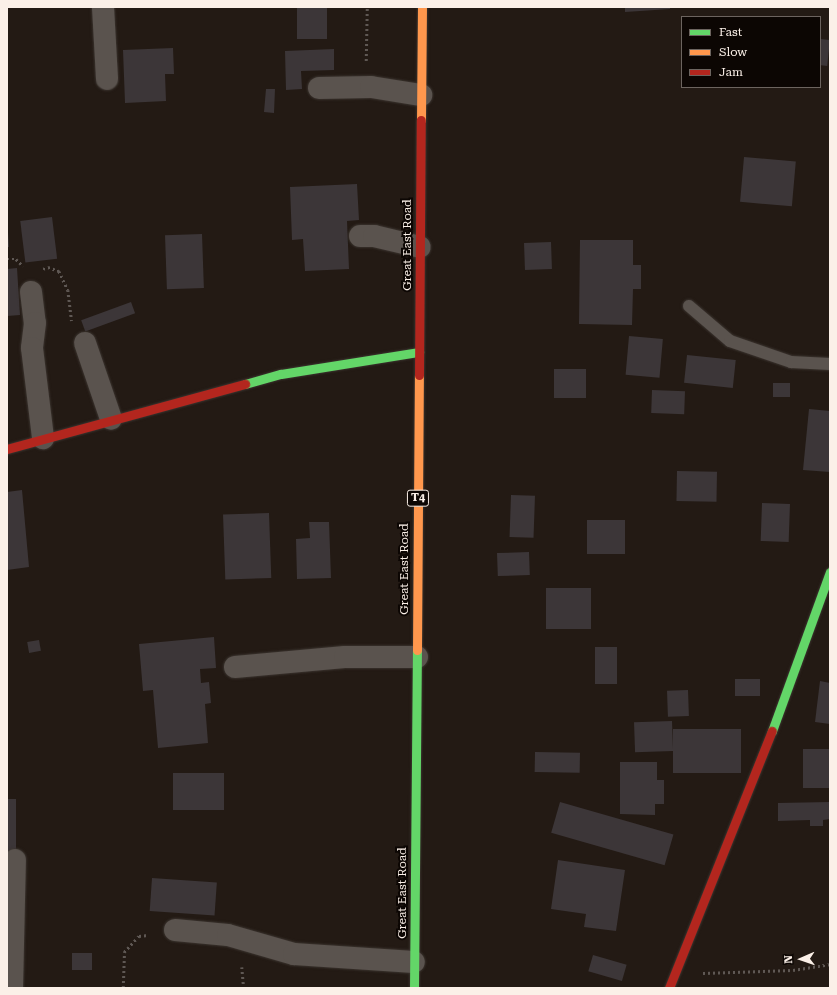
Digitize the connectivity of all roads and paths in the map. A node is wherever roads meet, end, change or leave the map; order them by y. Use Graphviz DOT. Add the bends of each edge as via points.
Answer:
graph roads {
  1 [pos="103,7"];
  2 [pos="367,7"];
  3 [pos="422,7"];
  4 [pos="107,79"];
  5 [pos="365,87"];
  6 [pos="319,88"];
  7 [pos="421,95"];
  8 [pos="360,236"];
  9 [pos="420,246"];
  10 [pos="34,282"];
  11 [pos="689,306"];
  12 [pos="85,343"];
  13 [pos="419,352"];
  14 [pos="830,364"];
  15 [pos="111,419"];
  16 [pos="43,438"];
  17 [pos="7,448"];
  18 [pos="830,572"];
  19 [pos="417,657"];
  20 [pos="235,667"];
  21 [pos="14,860"];
  22 [pos="175,930"];
  23 [pos="414,962"];
  24 [pos="830,964"];
  25 [pos="674,974"];
  26 [pos="12,988"];
  27 [pos="123,988"];
  28 [pos="414,988"];
  29 [pos="669,988"];
  1 -- 4 [label="street"];
  2 -- 5 [label="path"];
  3 -- 7 [label="main road, Great East Road / T4"];
  5 -- 6 [label="street"];
  5 -- 7 [label="street"];
  7 -- 9 [label="main road, Great East Road / T4"];
  8 -- 9 [label="street" via="374,236"];
  9 -- 13 [label="main road, Great East Road / T4"];
  10 -- 12 [label="path" via="48,267 60,271 68,290 74,335"];
  10 -- 16 [label="street" via="35,323 32,348"];
  11 -- 14 [label="lane" via="730,341 791,362"];
  12 -- 15 [label="street"];
  13 -- 15 [label="main road" via="281,374"];
  13 -- 19 [label="main road, Great East Road / T4"];
  15 -- 16 [label="main road"];
  16 -- 17 [label="main road"];
  18 -- 25 [label="main road" via="777,720"];
  19 -- 20 [label="street" via="345,657"];
  19 -- 23 [label="main road, Great East Road / T4"];
  21 -- 26 [label="street"];
  22 -- 23 [label="street" via="228,935 294,954"];
  22 -- 27 [label="path" via="139,936 124,952"];
  23 -- 28 [label="main road, Great East Road / T4"];
  24 -- 25 [label="path" via="793,970"];
  25 -- 29 [label="main road"];
}
